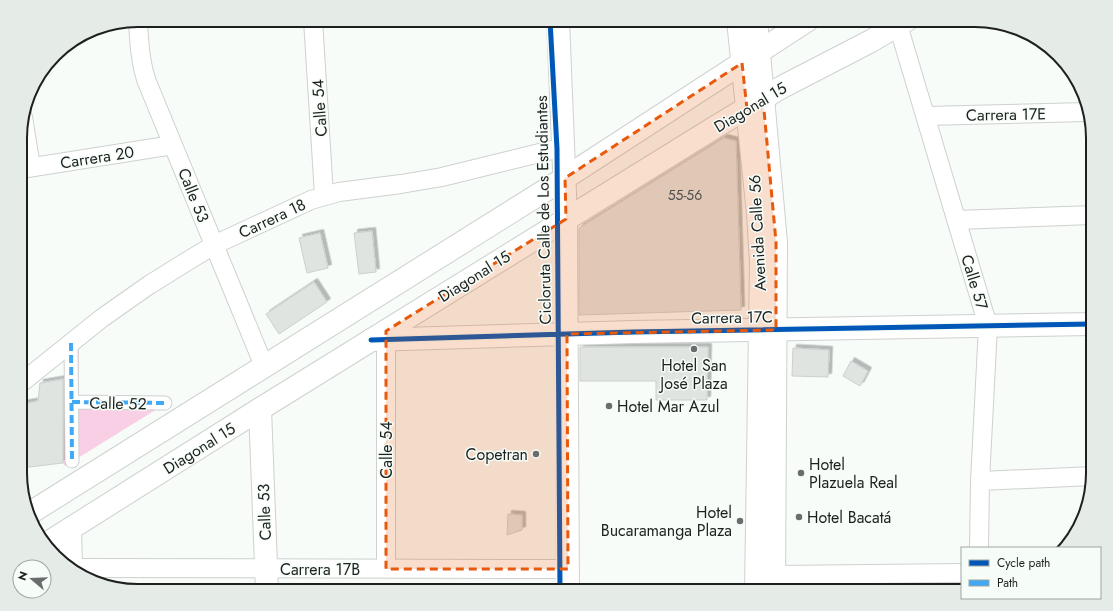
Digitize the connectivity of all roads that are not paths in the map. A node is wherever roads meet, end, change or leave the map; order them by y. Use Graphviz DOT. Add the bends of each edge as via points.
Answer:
graph roads {
  1 [pos="139,27"];
  2 [pos="313,27"];
  3 [pos="558,27"];
  4 [pos="740,27"];
  5 [pos="755,27"];
  6 [pos="797,27"];
  7 [pos="895,27"];
  8 [pos="904,27"];
  9 [pos="750,58"];
  10 [pos="755,104"];
  11 [pos="1082,112"];
  12 [pos="925,116"];
  13 [pos="173,145"];
  14 [pos="564,148"];
  15 [pos="27,168"];
  16 [pos="565,178"];
  17 [pos="324,195"];
  18 [pos="1086,215"];
  19 [pos="566,219"];
  20 [pos="956,220"];
  21 [pos="214,245"];
  22 [pos="1086,324"];
  23 [pos="988,326"];
  24 [pos="768,330"];
  25 [pos="567,334"];
  26 [pos="381,337"];
  27 [pos="71,343"];
  28 [pos="264,366"];
  29 [pos="27,378"];
  30 [pos="72,402"];
  31 [pos="165,404"];
  32 [pos="260,409"];
  33 [pos="72,461"];
  34 [pos="1086,476"];
  35 [pos="980,481"];
  36 [pos="34,511"];
  37 [pos="70,529"];
  38 [pos="51,541"];
  39 [pos="979,547"];
  40 [pos="71,560"];
  41 [pos="82,568"];
  42 [pos="266,569"];
  43 [pos="386,569"];
  44 [pos="568,569"];
  45 [pos="961,573"];
  46 [pos="774,583"];
  47 [pos="267,584"];
  48 [pos="568,584"];
  49 [pos="756,584"];
  1 -- 13 [label="street, Calle 53" via="143,70"];
  2 -- 17 [label="street, Calle 54"];
  3 -- 14 [label="main road"];
  4 -- 9 [label="main road, Avenida Calle 56"];
  5 -- 9 [label="main road, Avenida Calle 56"];
  6 -- 9 [label="main road"];
  7 -- 10 [label="main road, Diagonal 15"];
  8 -- 12 [label="street, Calle 57"];
  9 -- 10 [label="main road, Avenida Calle 56"];
  9 -- 16 [label="main road"];
  10 -- 19 [label="main road, Diagonal 15"];
  10 -- 24 [label="main road, Avenida Calle 56" via="760,241"];
  11 -- 12 [label="street, Carrera 17E"];
  12 -- 20 [label="street, Calle 57"];
  13 -- 15 [label="street, Carrera 20"];
  13 -- 21 [label="street, Calle 53"];
  14 -- 16 [label="main road"];
  14 -- 17 [label="street, Carrera 18" via="442,177"];
  16 -- 19 [label="main road"];
  16 -- 28 [label="main road"];
  17 -- 21 [label="street, Carrera 18"];
  18 -- 20 [label="street"];
  19 -- 25 [label="main road"];
  19 -- 26 [label="main road, Diagonal 15"];
  20 -- 23 [label="street, Calle 57"];
  21 -- 27 [label="street, Carrera 18" via="149,285"];
  21 -- 28 [label="street, Calle 53"];
  22 -- 23 [label="main road, Carrera 17C"];
  23 -- 24 [label="main road, Carrera 17C"];
  23 -- 35 [label="street, Calle 57"];
  24 -- 25 [label="main road, Carrera 17C"];
  24 -- 46 [label="main road, Avenida Calle 56"];
  24 -- 49 [label="main road, Avenida Calle 56"];
  25 -- 26 [label="main road, Carrera 17C"];
  25 -- 44 [label="main road"];
  26 -- 32 [label="main road, Diagonal 15"];
  26 -- 43 [label="street, Calle 54"];
  27 -- 29 [label="street, Carrera 18"];
  27 -- 30 [label="street, Calle 52"];
  28 -- 36 [label="main road"];
  30 -- 31 [label="street, Calle 52"];
  30 -- 33 [label="street, Calle 52"];
  32 -- 37 [label="main road, Diagonal 15"];
  32 -- 42 [label="main road, Calle 53"];
  34 -- 35 [label="street"];
  35 -- 39 [label="street, Calle 57"];
  37 -- 38 [label="main road, Diagonal 15"];
  37 -- 40 [label="main road"];
  41 -- 42 [label="street, Carrera 17B"];
  42 -- 43 [label="street, Carrera 17B"];
  42 -- 47 [label="main road, Calle 53"];
  43 -- 44 [label="street, Carrera 17B"];
  44 -- 48 [label="main road"];
  45 -- 46 [label="street"];
}
